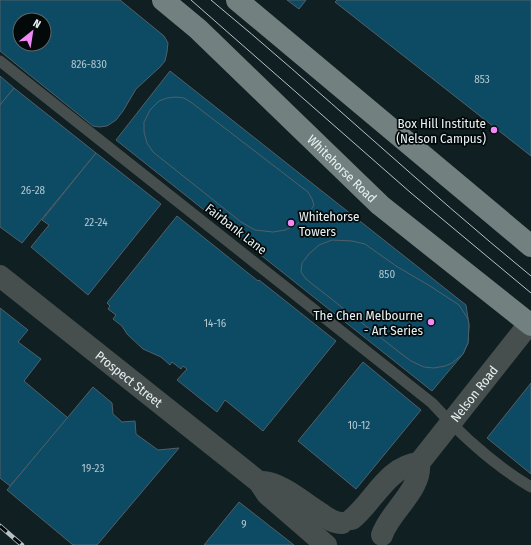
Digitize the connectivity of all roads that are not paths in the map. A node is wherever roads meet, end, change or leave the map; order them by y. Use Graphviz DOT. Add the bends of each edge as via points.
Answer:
graph roads {
  1 [pos="163,0"];
  2 [pos="238,0"];
  3 [pos="0,61"];
  4 [pos="531,246"];
  5 [pos="0,276"];
  6 [pos="530,325"];
  7 [pos="451,423"];
  8 [pos="419,463"];
  9 [pos="259,482"];
  10 [pos="531,487"];
  11 [pos="347,521"];
  12 [pos="382,540"];
  13 [pos="326,545"];
  14 [pos="331,545"];
  1 -- 6 [label="main road, Whitehorse Road" via="198,28 380,205"];
  2 -- 4 [label="main road"];
  3 -- 7 [label="lane, Fairbank Lane" via="432,402"];
  5 -- 9 [label="street, Prospect Street"];
  6 -- 7 [label="street, Nelson Road"];
  7 -- 8 [label="street, Nelson Road"];
  7 -- 10 [label="lane, Fairbank Lane" via="508,472"];
  8 -- 11 [label="street" via="406,466 395,473"];
  8 -- 12 [label="street" via="417,481 386,525"];
  9 -- 11 [label="street, Prospect Street" via="270,482 280,487 332,521"];
  9 -- 13 [label="street, Prospect Street" via="270,497"];
  11 -- 12 [label="street, Prospect Street" via="359,518 366,520 378,529"];
  11 -- 14 [label="street" via="336,529"];
}
